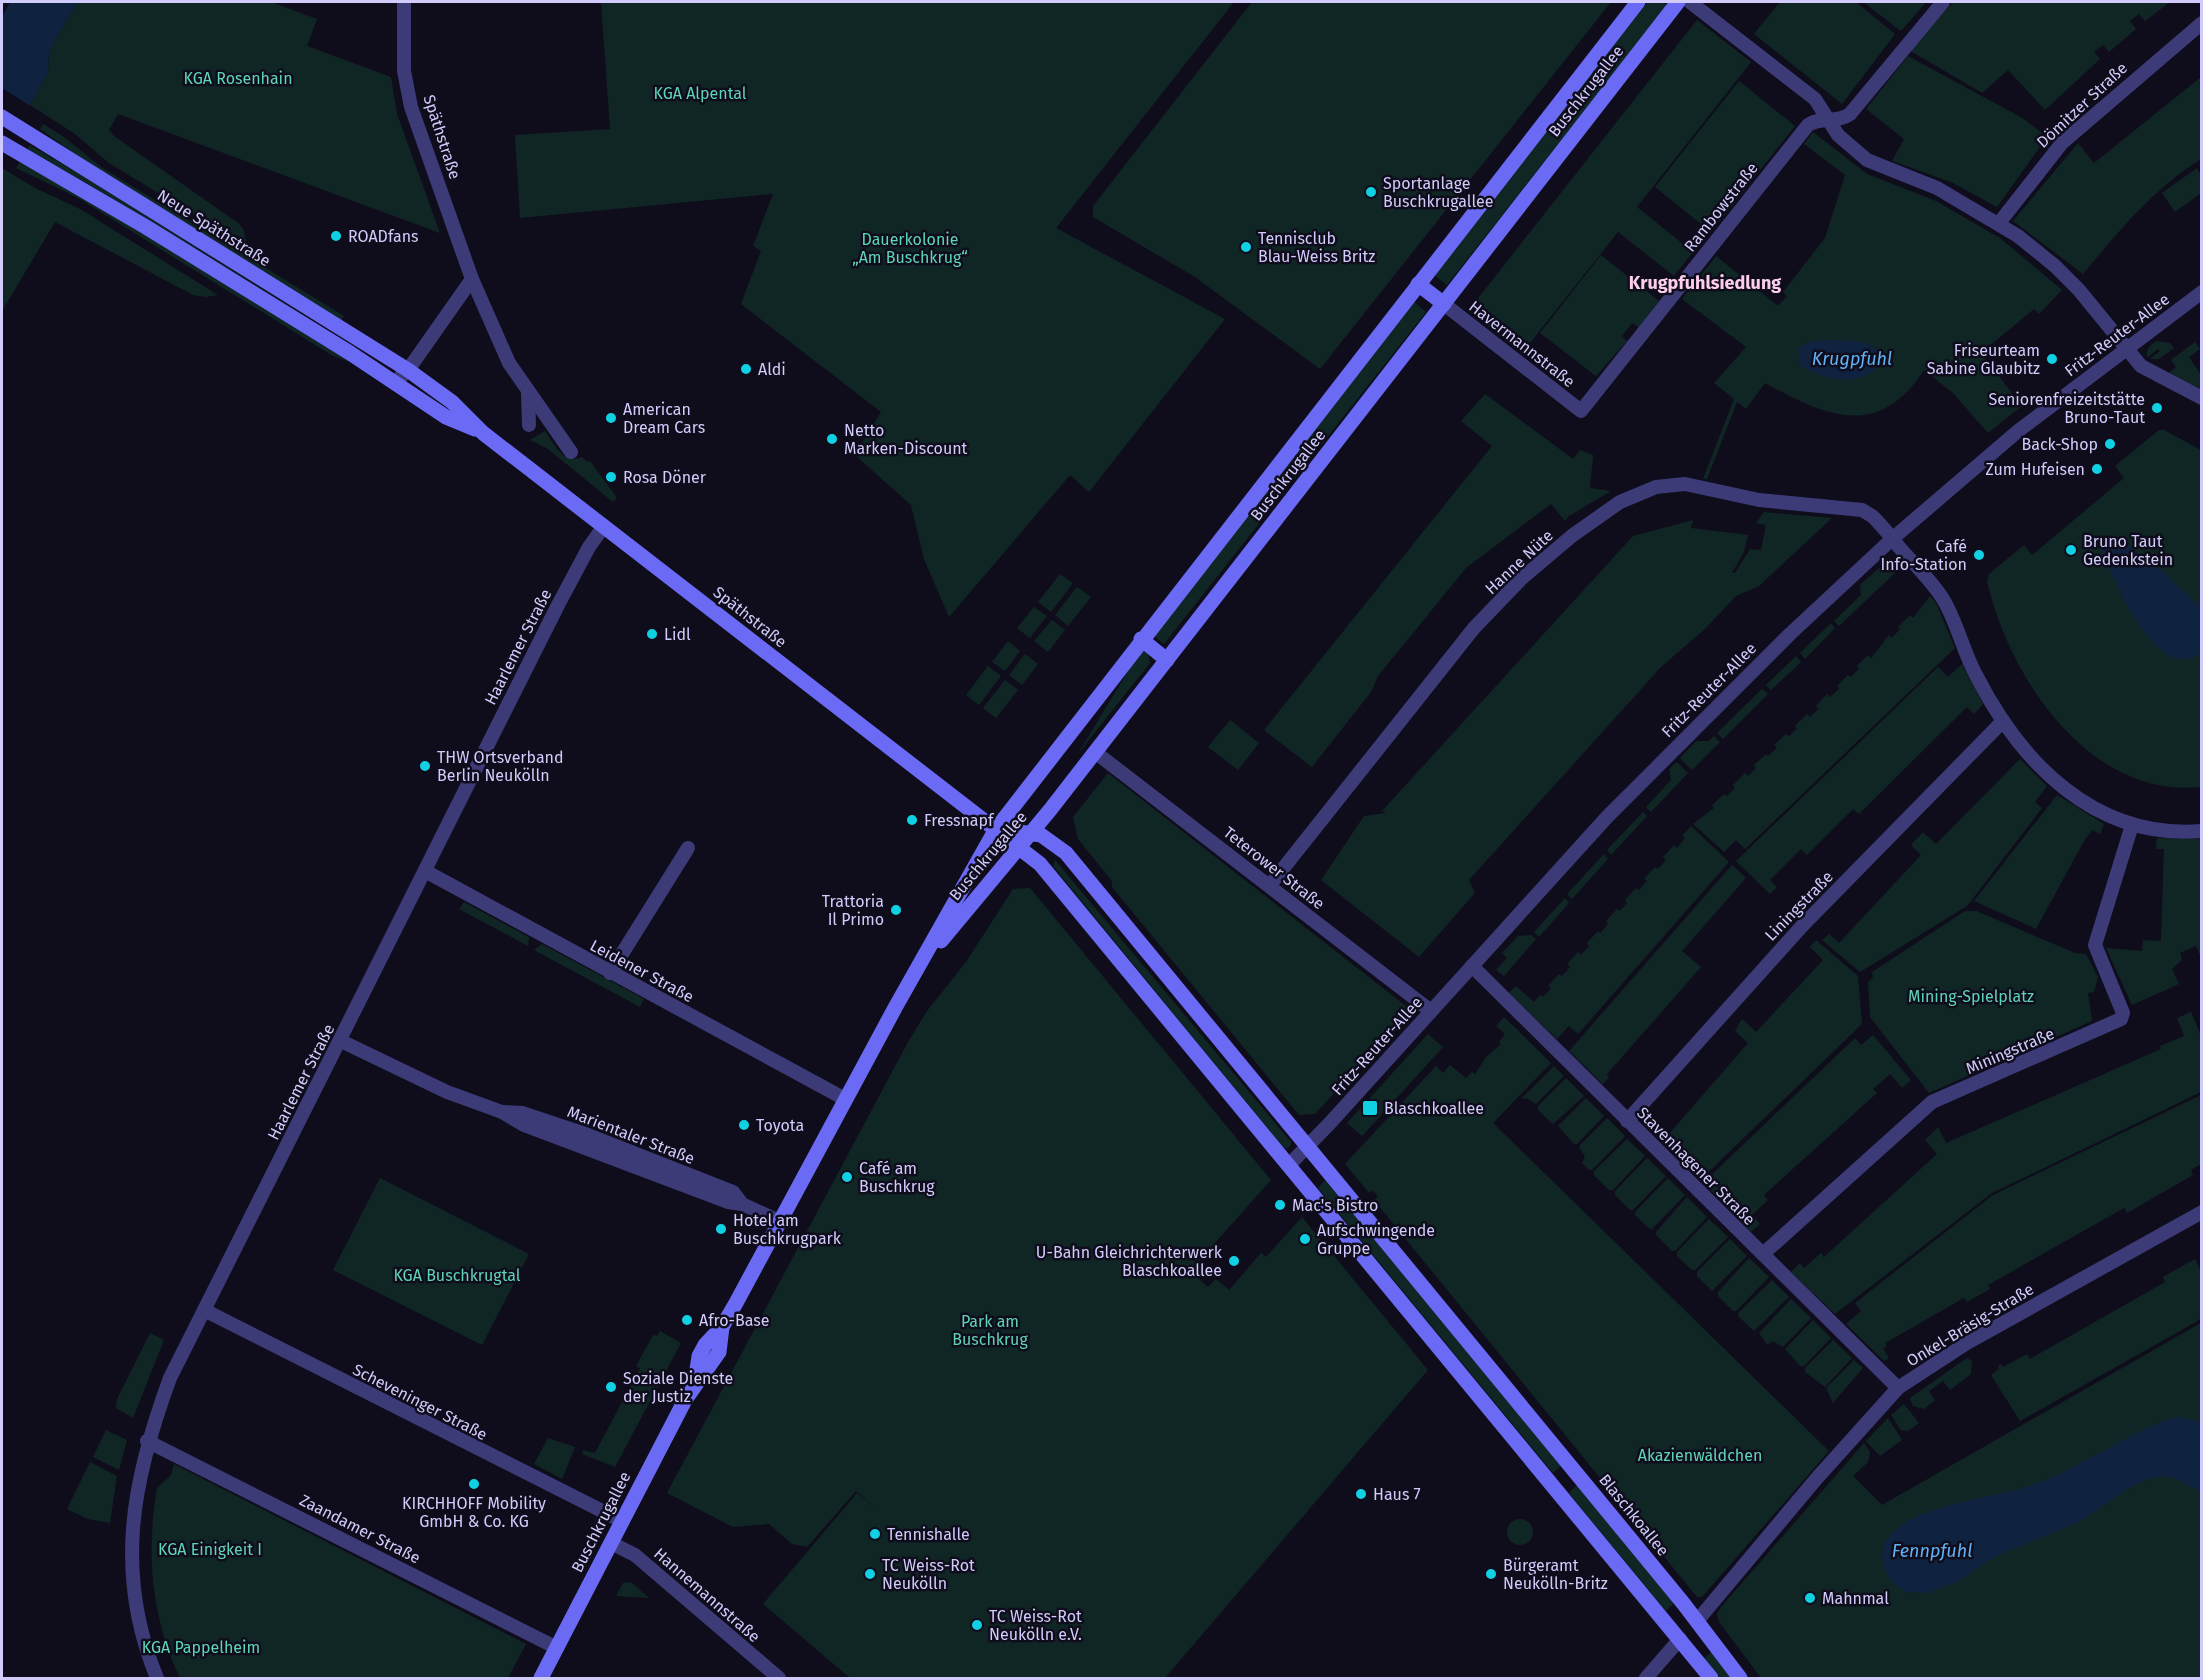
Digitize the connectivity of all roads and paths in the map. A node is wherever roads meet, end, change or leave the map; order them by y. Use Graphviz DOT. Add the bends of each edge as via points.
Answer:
graph roads {
  1 [pos="404,2"];
  2 [pos="1638,2"];
  3 [pos="1678,2"];
  4 [pos="1690,2"];
  5 [pos="1943,2"];
  6 [pos="2202,23"];
  7 [pos="2,117"];
  8 [pos="1827,119"];
  9 [pos="2,143"];
  10 [pos="1999,224"];
  11 [pos="472,279"];
  12 [pos="1418,284"];
  13 [pos="2202,292"];
  14 [pos="1443,304"];
  15 [pos="2126,349"];
  16 [pos="408,370"];
  17 [pos="395,382"];
  18 [pos="528,393"];
  19 [pos="2202,398"];
  20 [pos="1581,411"];
  21 [pos="529,425"];
  22 [pos="483,433"];
  23 [pos="571,452"];
  24 [pos="604,526"];
  25 [pos="1892,538"];
  26 [pos="1142,639"];
  27 [pos="1167,660"];
  28 [pos="2003,721"];
  29 [pos="1095,752"];
  30 [pos="2132,825"];
  31 [pos="996,829"];
  32 [pos="2202,831"];
  33 [pos="1032,832"];
  34 [pos="1020,846"];
  35 [pos="688,848"];
  36 [pos="425,871"];
  37 [pos="1270,885"];
  38 [pos="920,966"];
  39 [pos="1472,966"];
  40 [pos="610,972"];
  41 [pos="1431,1011"];
  42 [pos="341,1041"];
  43 [pos="845,1099"];
  44 [pos="1627,1121"];
  45 [pos="1307,1146"];
  46 [pos="1289,1165"];
  47 [pos="2202,1212"];
  48 [pos="779,1221"];
  49 [pos="1763,1254"];
  50 [pos="204,1310"];
  51 [pos="1898,1388"];
  52 [pos="147,1441"];
  53 [pos="622,1521"];
  54 [pos="611,1543"];
  55 [pos="1697,1621"];
  56 [pos="1680,1639"];
  57 [pos="557,1648"];
  58 [pos="157,1678"];
  59 [pos="541,1678"];
  60 [pos="779,1678"];
  61 [pos="1646,1678"];
  62 [pos="1711,1678"];
  63 [pos="1740,1678"];
  1 -- 11 [label="street, Späthstraße" via="404,71 411,107"];
  2 -- 12 [label="main road, Buschkrugallee"];
  3 -- 14 [label="main road, Buschkrugallee"];
  4 -- 8 [label="street" via="1815,99"];
  5 -- 8 [label="street, Rambowstraße" via="1850,114"];
  6 -- 10 [label="street, Dömitzer Straße" via="2062,143"];
  7 -- 16 [label="main road, Neue Späthstraße"];
  8 -- 10 [label="street" via="1843,141 1867,160 1937,188"];
  8 -- 20 [label="street, Rambowstraße" via="1808,125"];
  9 -- 17 [label="main road"];
  10 -- 15 [label="street" via="2055,266"];
  11 -- 16 [label="street"];
  11 -- 18 [label="street, Späthstraße" via="496,338"];
  12 -- 14 [label="main road"];
  12 -- 26 [label="main road, Buschkrugallee"];
  13 -- 15 [label="street, Fritz-Reuter-Allee"];
  14 -- 20 [label="street, Havermannstraße"];
  14 -- 27 [label="main road, Buschkrugallee"];
  15 -- 19 [label="street" via="2141,366"];
  15 -- 25 [label="street, Fritz-Reuter-Allee" via="2018,431"];
  16 -- 17 [label="street"];
  16 -- 22 [label="main road, Späthstraße" via="452,402"];
  17 -- 22 [label="main road, Späthstraße" via="446,417"];
  18 -- 21 [label="street, Späthstraße"];
  18 -- 23 [label="street, Späthstraße"];
  22 -- 24 [label="main road, Späthstraße"];
  24 -- 31 [label="main road, Späthstraße"];
  24 -- 36 [label="street, Haarlemer Straße" via="558,605"];
  25 -- 28 [label="street, Hanne Nüte" via="1944,601 1976,674"];
  25 -- 37 [label="street, Hanne Nüte" via="1881,523 1862,510 1759,500 1685,484 1656,487 1620,502 1521,579 1474,628"];
  25 -- 39 [label="street, Fritz-Reuter-Allee" via="1701,720"];
  26 -- 27 [label="main road"];
  26 -- 31 [label="main road, Buschkrugallee"];
  27 -- 29 [label="main road, Buschkrugallee"];
  28 -- 30 [label="street, Hanne Nüte" via="2026,753 2060,787 2092,808"];
  28 -- 44 [label="street, Liningstraße" via="1802,926"];
  29 -- 33 [label="main road, Buschkrugallee"];
  29 -- 37 [label="street, Teterower Straße"];
  30 -- 32 [label="street, Hanne Nüte"];
  30 -- 49 [label="street, Miningstraße" via="2095,945 2123,1013 2121,1019 1932,1102"];
  31 -- 33 [label="main road"];
  31 -- 34 [label="main road, Späthstraße"];
  31 -- 38 [label="main road, Buschkrugallee"];
  33 -- 34 [label="main road, Buschkrugallee"];
  33 -- 45 [label="main road, Blaschkoallee" via="1050,840 1066,854"];
  34 -- 38 [label="main road, Buschkrugallee"];
  34 -- 46 [label="main road" via="1072,900"];
  35 -- 40 [label="street"];
  36 -- 40 [label="street, Leidener Straße"];
  36 -- 42 [label="street, Haarlemer Straße"];
  37 -- 41 [label="street, Teterower Straße"];
  38 -- 43 [label="main road, Buschkrugallee"];
  39 -- 41 [label="street, Fritz-Reuter-Allee"];
  39 -- 44 [label="street, Stavenhagener Straße"];
  40 -- 43 [label="street, Leidener Straße"];
  41 -- 45 [label="street, Fritz-Reuter-Allee"];
  42 -- 48 [label="street, Marientaler Straße" via="447,1092 502,1112 522,1113 588,1135 733,1192 742,1203"];
  42 -- 50 [label="street, Haarlemer Straße"];
  43 -- 48 [label="main road, Buschkrugallee"];
  44 -- 49 [label="street, Stavenhagener Straße"];
  45 -- 46 [label="street, Fritz-Reuter-Allee"];
  45 -- 55 [label="main road, Blaschkoallee"];
  46 -- 56 [label="main road"];
  47 -- 51 [label="street, Onkel-Bräsig-Straße" via="1973,1339"];
  48 -- 53 [label="main road, Buschkrugallee" via="722,1328 699,1356 695,1383"];
  49 -- 51 [label="street, Stavenhagener Straße"];
  50 -- 52 [label="street, Haarlemer Straße" via="170,1378"];
  50 -- 53 [label="street, Scheveninger Straße"];
  51 -- 55 [label="street, Onkel-Bräsig-Straße"];
  52 -- 57 [label="street, Zaandamer Straße"];
  52 -- 58 [label="street, Haarlemer Straße" via="134,1509 131,1570 140,1627"];
  53 -- 54 [label="main road, Buschkrugallee"];
  54 -- 57 [label="main road, Buschkrugallee"];
  54 -- 60 [label="street, Hannemannstraße" via="635,1555"];
  55 -- 63 [label="main road, Blaschkoallee"];
  56 -- 61 [label="street"];
  56 -- 62 [label="main road"];
  57 -- 59 [label="main road, Buschkrugallee"];
}
